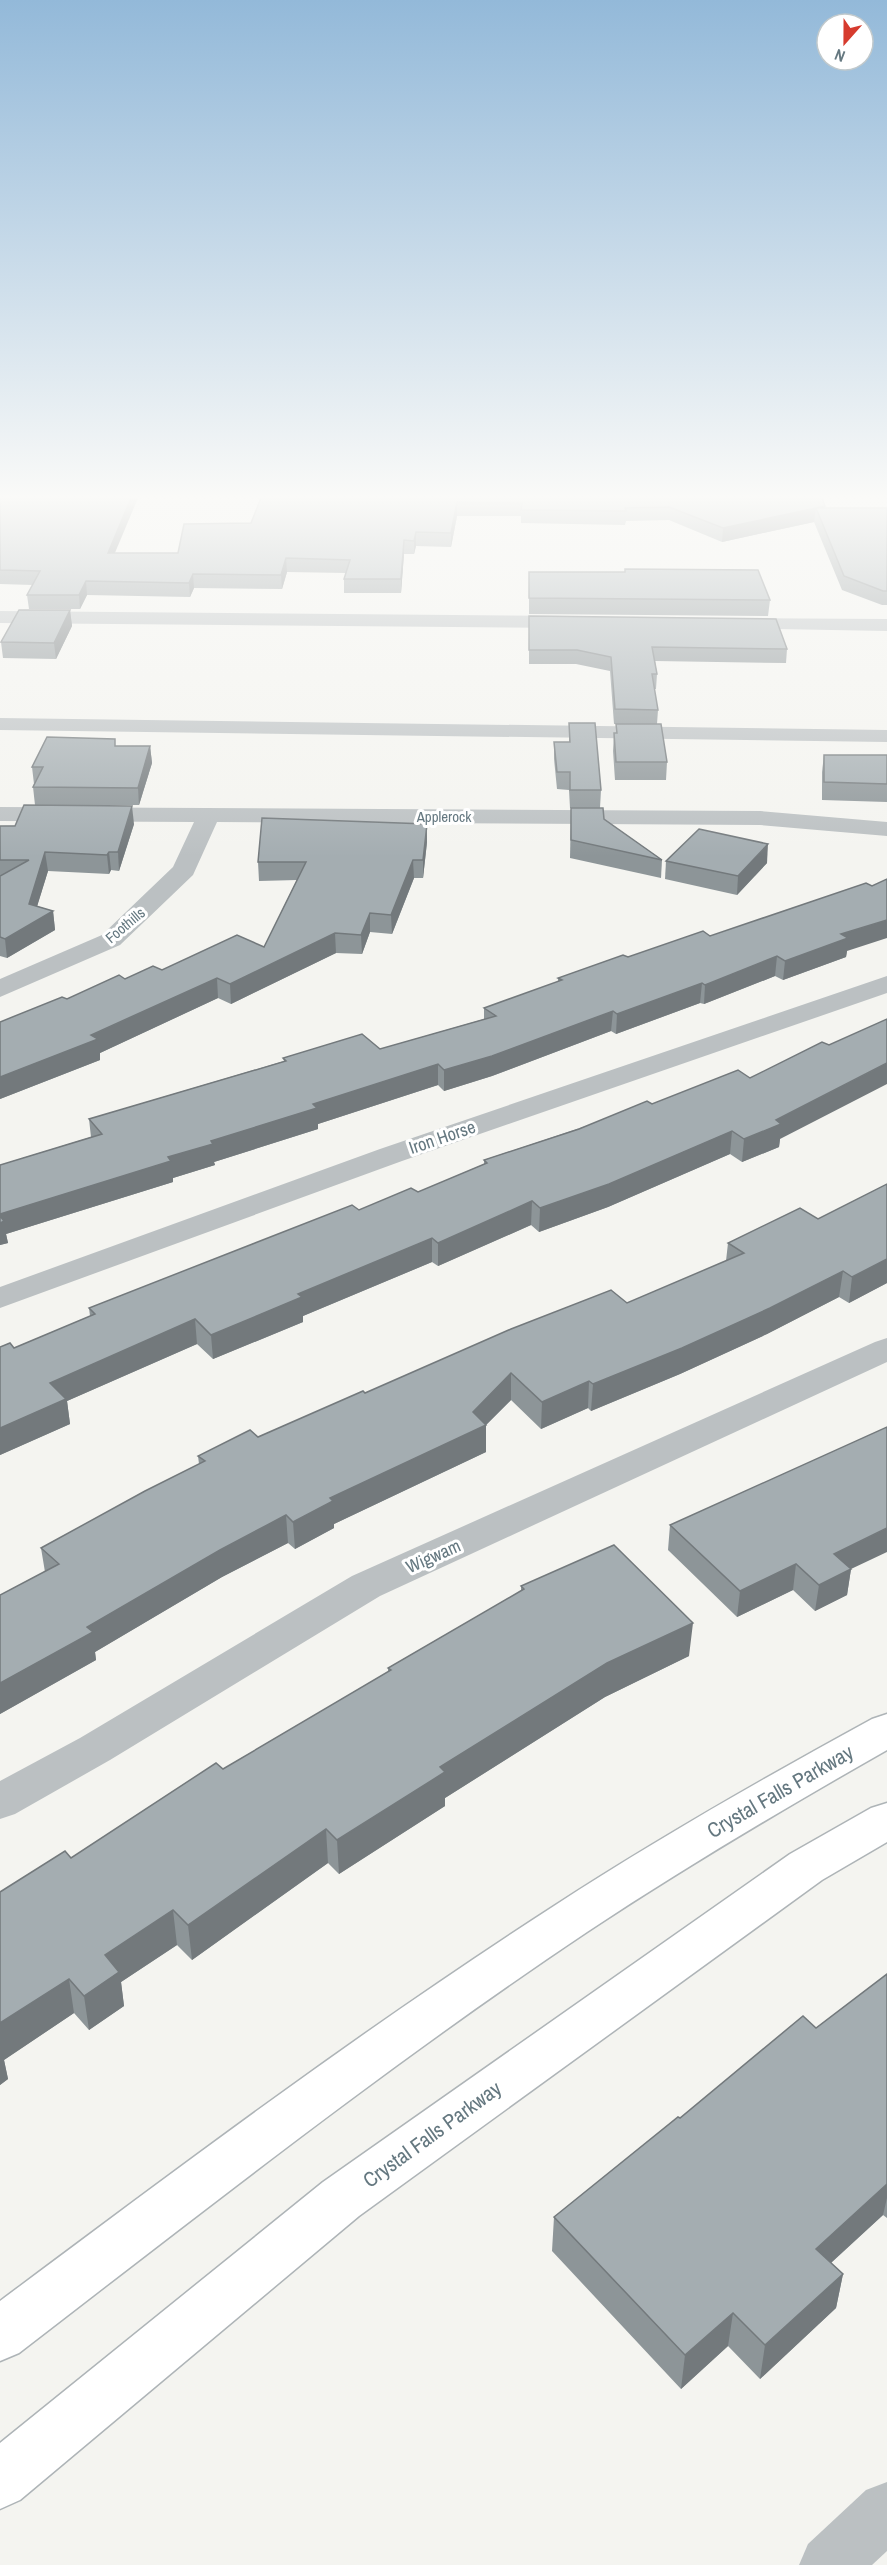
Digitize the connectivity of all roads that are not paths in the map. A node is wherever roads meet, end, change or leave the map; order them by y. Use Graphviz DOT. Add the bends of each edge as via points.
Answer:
graph roads {
  1 [pos="69,618"];
  2 [pos="591,623"];
  3 [pos="709,624"];
  4 [pos="887,625"];
  5 [pos="0,724"];
  6 [pos="887,736"];
  7 [pos="0,814"];
  8 [pos="209,815"];
  9 [pos="887,829"];
  10 [pos="887,984"];
  11 [pos="0,989"];
  12 [pos="0,1298"];
  13 [pos="887,1349"];
  14 [pos="887,1730"];
  15 [pos="0,1802"];
  16 [pos="887,1820"];
  17 [pos="0,2334"];
  18 [pos="0,2480"];
  19 [pos="887,2511"];
  20 [pos="829,2565"];
  1 -- 2 [label="street"];
  3 -- 4 [label="street"];
  5 -- 6 [label="street"];
  7 -- 8 [label="street, Applerock"];
  8 -- 9 [label="street, Applerock" via="760,818"];
  8 -- 11 [label="street, Foothills" via="184,870 111,940"];
  10 -- 12 [label="street, Iron Horse" via="391,1155"];
  13 -- 15 [label="street, Wigwam" via="366,1586"];
  14 -- 17 [label="main road, Crystal Falls Parkway" via="754,1804 528,1947 284,2119"];
  16 -- 18 [label="main road, Crystal Falls Parkway" via="806,1867 341,2199"];
  19 -- 20 [label="street"];
}
